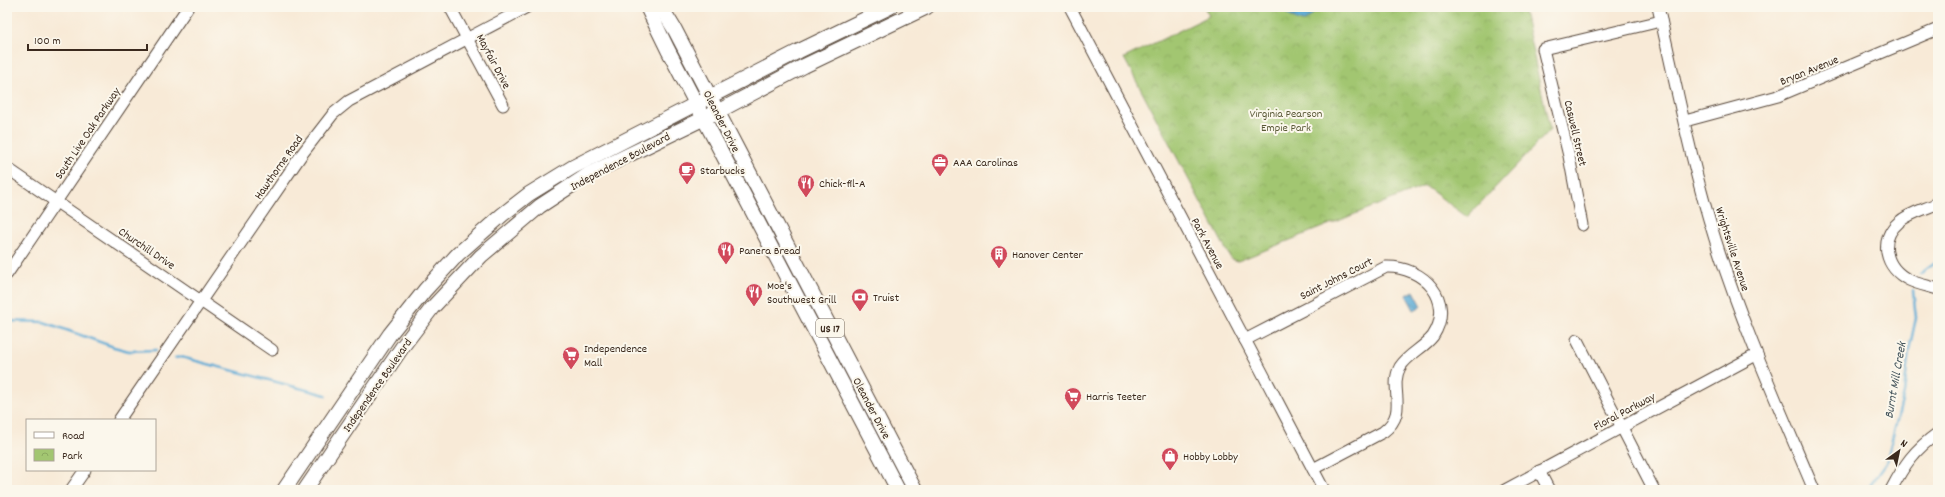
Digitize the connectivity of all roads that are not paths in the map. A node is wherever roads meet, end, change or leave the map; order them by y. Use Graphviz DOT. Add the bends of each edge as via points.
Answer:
graph roads {
  1 [pos="188,7"];
  2 [pos="450,7"];
  3 [pos="527,7"];
  4 [pos="647,7"];
  5 [pos="661,7"];
  6 [pos="890,7"];
  7 [pos="927,7"];
  8 [pos="1070,7"];
  9 [pos="1658,7"];
  10 [pos="1661,21"];
  11 [pos="1938,29"];
  12 [pos="468,39"];
  13 [pos="710,97"];
  14 [pos="697,104"];
  15 [pos="503,105"];
  16 [pos="716,112"];
  17 [pos="703,118"];
  18 [pos="1685,121"];
  19 [pos="7,168"];
  20 [pos="56,202"];
  21 [pos="1938,204"];
  22 [pos="1582,224"];
  23 [pos="7,274"];
  24 [pos="1938,289"];
  25 [pos="200,301"];
  26 [pos="390,334"];
  27 [pos="1245,340"];
  28 [pos="1577,340"];
  29 [pos="272,350"];
  30 [pos="1756,356"];
  31 [pos="356,416"];
  32 [pos="120,419"];
  33 [pos="1620,427"];
  34 [pos="1938,433"];
  35 [pos="1313,469"];
  36 [pos="84,471"];
  37 [pos="1539,471"];
  38 [pos="71,490"];
  39 [pos="284,490"];
  40 [pos="305,490"];
  41 [pos="898,490"];
  42 [pos="915,490"];
  43 [pos="1324,490"];
  44 [pos="1505,490"];
  45 [pos="1549,490"];
  46 [pos="1654,490"];
  47 [pos="1814,490"];
  48 [pos="1891,490"];
  1 -- 20 [label="street, South Live Oak Parkway"];
  2 -- 12 [label="street, Mayfair Drive"];
  3 -- 12 [label="street, Hawthorne Road"];
  4 -- 14 [label="main road, Oleander Drive / US 17"];
  5 -- 13 [label="main road, Oleander Drive / US 17"];
  6 -- 13 [label="main road, Independence Boulevard"];
  7 -- 16 [label="main road, Independence Boulevard"];
  8 -- 27 [label="street, Park Avenue"];
  9 -- 10 [label="street, Wrightsville Avenue"];
  10 -- 18 [label="street, Wrightsville Avenue"];
  10 -- 22 [label="street, Caswell Street" via="1543,48 1569,156"];
  11 -- 18 [label="street, Bryan Avenue" via="1778,96"];
  12 -- 15 [label="street, Mayfair Drive"];
  12 -- 25 [label="street, Hawthorne Road" via="349,101 333,114"];
  13 -- 14 [label="main road, Independence Boulevard"];
  13 -- 16 [label="main road, Oleander Drive / US 17"];
  14 -- 17 [label="main road, Oleander Drive / US 17"];
  14 -- 26 [label="main road, Independence Boulevard" via="573,166 529,194 483,230 442,270"];
  16 -- 17 [label="main road, Independence Boulevard"];
  16 -- 42 [label="main road, Oleander Drive / US 17"];
  17 -- 31 [label="main road, Independence Boulevard" via="579,180 540,206 496,242 432,308"];
  17 -- 41 [label="main road, Oleander Drive / US 17"];
  18 -- 30 [label="street, Wrightsville Avenue" via="1714,235"];
  19 -- 20 [label="street, Churchill Drive"];
  20 -- 23 [label="street, South Live Oak Parkway"];
  20 -- 25 [label="street, Churchill Drive"];
  21 -- 24 [label="street" via="1899,222 1886,244 1888,259 1893,267 1905,277"];
  25 -- 29 [label="street, Churchill Drive"];
  25 -- 32 [label="street, Hawthorne Road"];
  26 -- 31 [label="main road" via="354,402 353,410"];
  26 -- 39 [label="main road, Independence Boulevard"];
  27 -- 35 [label="street, Park Avenue"];
  27 -- 35 [label="street, Saint Johns Court" via="1386,267 1402,268 1416,273 1435,292 1440,309 1438,325 1428,342 1400,367 1397,382 1398,408 1392,422 1383,432"];
  28 -- 33 [label="street"];
  30 -- 33 [label="street, Floral Parkway"];
  30 -- 47 [label="street, Wrightsville Avenue"];
  31 -- 40 [label="main road, Independence Boulevard"];
  33 -- 37 [label="street, Floral Parkway"];
  33 -- 46 [label="street"];
  34 -- 48 [label="street" via="1918,449 1902,469"];
  35 -- 43 [label="street, Park Avenue"];
  36 -- 38 [label="street"];
  37 -- 44 [label="street, Floral Parkway"];
  37 -- 45 [label="street"];
}
